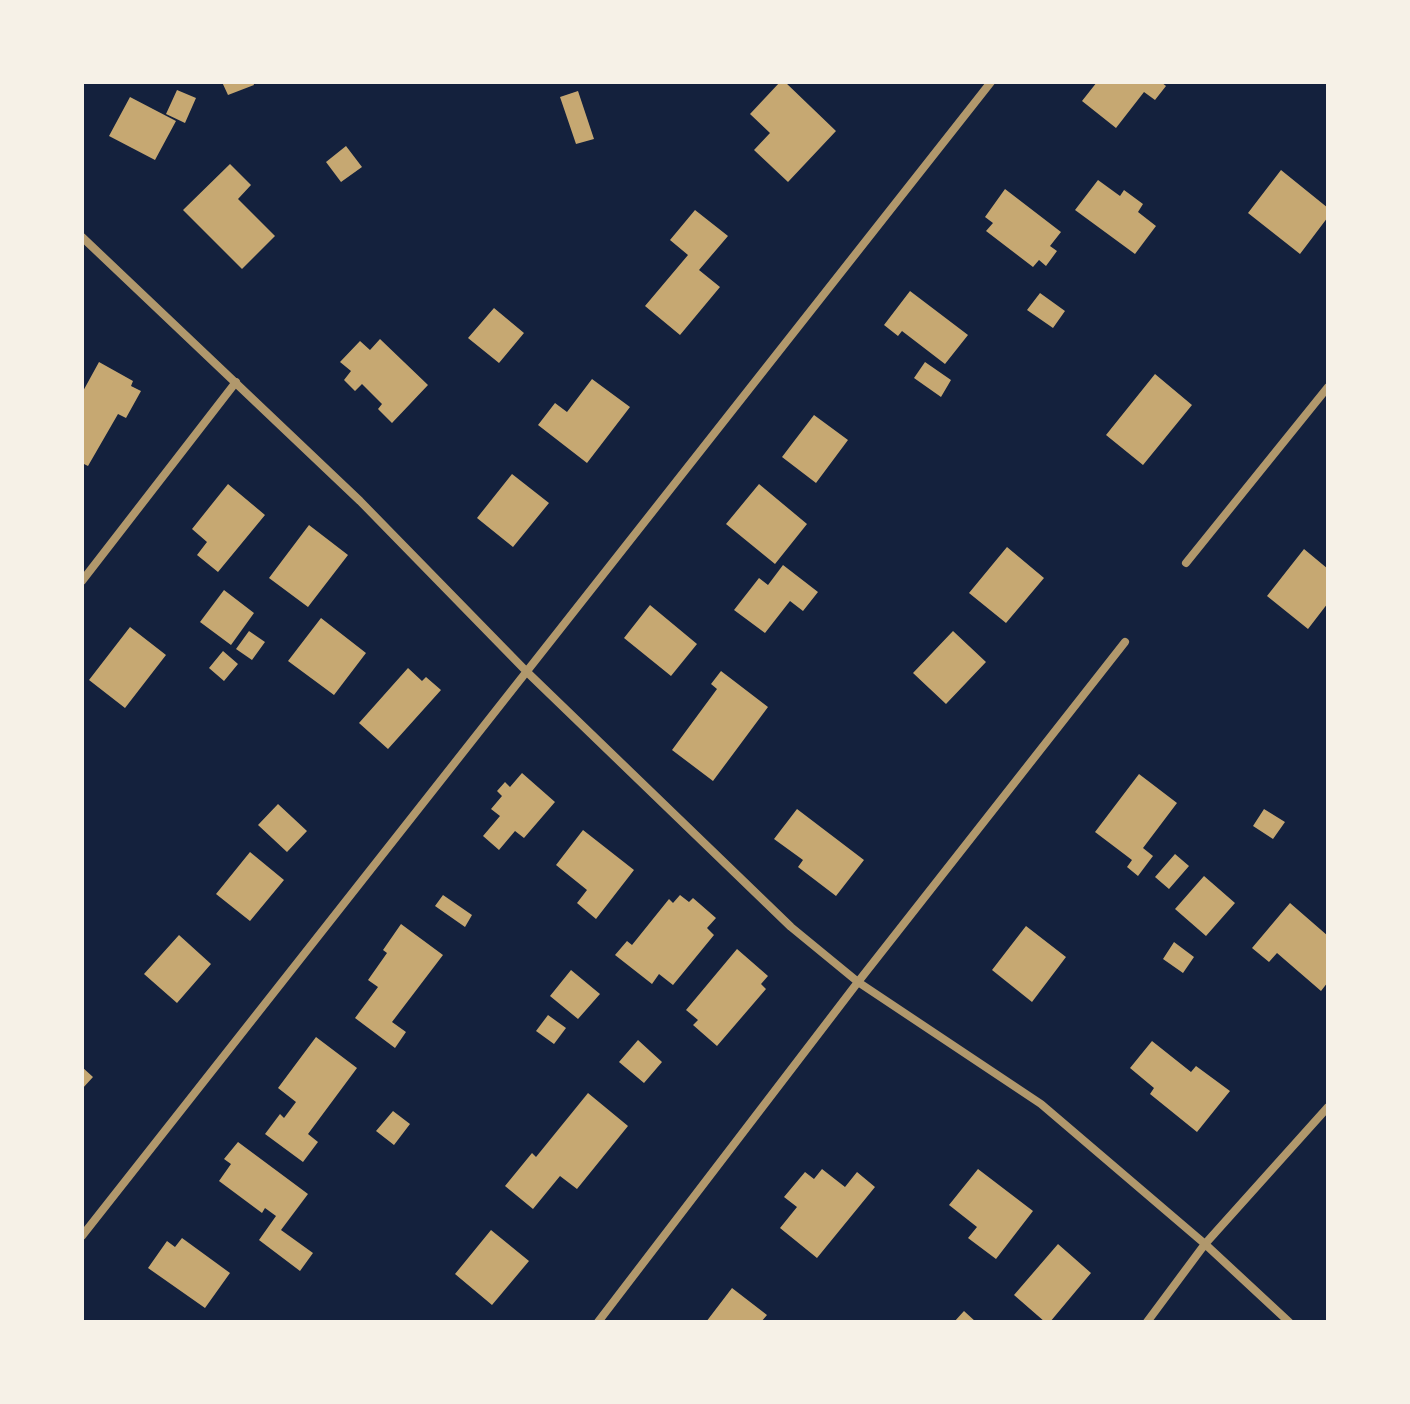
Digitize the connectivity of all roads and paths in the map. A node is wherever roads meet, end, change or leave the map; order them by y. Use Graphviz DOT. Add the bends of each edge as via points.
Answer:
graph roads {
  1 [pos="991,82"];
  2 [pos="82,237"];
  3 [pos="236,382"];
  4 [pos="1328,387"];
  5 [pos="1186,563"];
  6 [pos="82,581"];
  7 [pos="1125,642"];
  8 [pos="527,672"];
  9 [pos="858,982"];
  10 [pos="1328,1107"];
  11 [pos="82,1236"];
  12 [pos="1205,1244"];
  13 [pos="598,1322"];
  14 [pos="1147,1322"];
  15 [pos="1289,1322"];
  1 -- 8 [label="street"];
  2 -- 3 [label="street"];
  3 -- 6 [label="street"];
  3 -- 8 [label="street"];
  4 -- 5 [label="street"];
  7 -- 9 [label="street"];
  8 -- 9 [label="street" via="791,927"];
  8 -- 11 [label="street"];
  9 -- 12 [label="street" via="1041,1104"];
  9 -- 13 [label="street"];
  10 -- 12 [label="street"];
  12 -- 14 [label="street"];
  12 -- 15 [label="street"];
}
